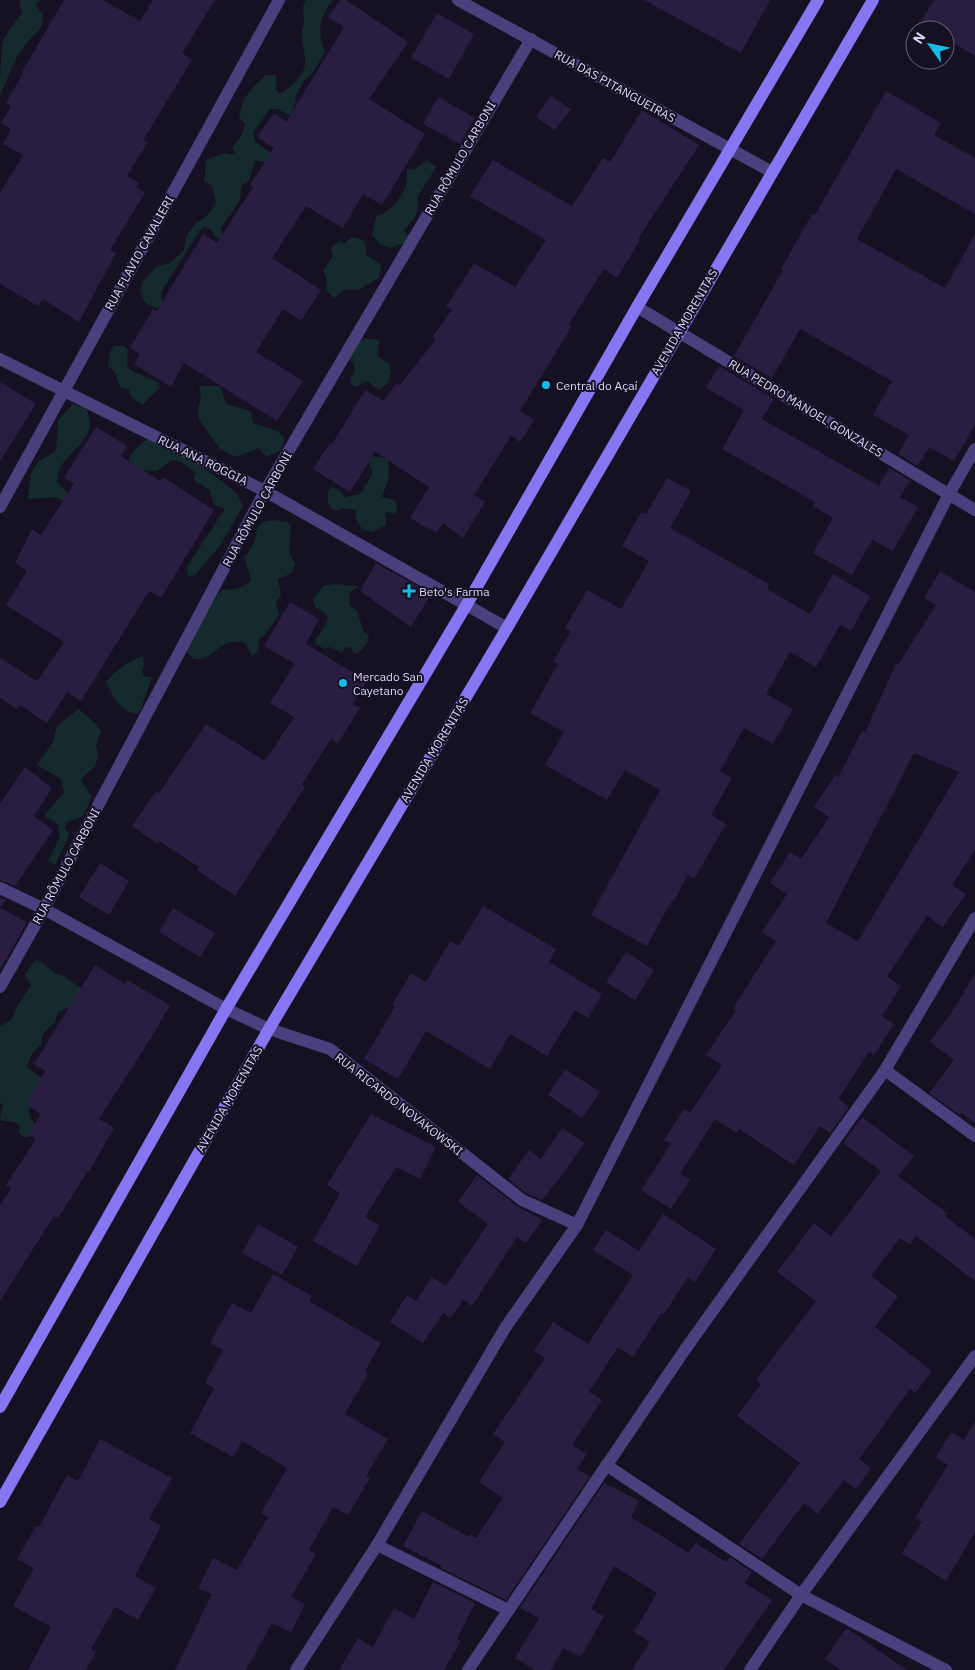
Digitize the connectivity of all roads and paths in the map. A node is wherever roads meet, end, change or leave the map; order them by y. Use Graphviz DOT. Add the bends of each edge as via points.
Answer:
graph roads {
  1 [pos="279,0"];
  2 [pos="458,0"];
  3 [pos="818,0"];
  4 [pos="873,0"];
  5 [pos="530,39"];
  6 [pos="729,149"];
  7 [pos="772,172"];
  8 [pos="637,307"];
  9 [pos="679,331"];
  10 [pos="0,359"];
  11 [pos="63,391"];
  12 [pos="975,449"];
  13 [pos="265,491"];
  14 [pos="949,494"];
  15 [pos="0,507"];
  16 [pos="975,510"];
  17 [pos="467,604"];
  18 [pos="507,628"];
  19 [pos="0,888"];
  20 [pos="44,909"];
  21 [pos="975,918"];
  22 [pos="0,987"];
  23 [pos="226,1008"];
  24 [pos="268,1029"];
  25 [pos="885,1070"];
  26 [pos="975,1136"];
  27 [pos="576,1225"];
  28 [pos="975,1356"];
  29 [pos="0,1407"];
  30 [pos="606,1465"];
  31 [pos="0,1502"];
  32 [pos="377,1546"];
  33 [pos="801,1595"];
  34 [pos="508,1610"];
  35 [pos="296,1670"];
  36 [pos="468,1670"];
  37 [pos="750,1670"];
  38 [pos="946,1670"];
  1 -- 11 [label="street, RUA FLAVIO CAVALIERI"];
  2 -- 5 [label="street, RUA DAS PITANGUEIRAS"];
  3 -- 6 [label="main road"];
  4 -- 7 [label="main road, AVENIDA MORENITAS"];
  5 -- 6 [label="street, RUA DAS PITANGUEIRAS"];
  5 -- 13 [label="street, RUA RÔMULO CARBONI"];
  6 -- 7 [label="street, RUA DAS PITANGUEIRAS"];
  6 -- 8 [label="main road"];
  7 -- 9 [label="main road, AVENIDA MORENITAS"];
  8 -- 9 [label="street, RUA PEDRO MANOEL GONZALES"];
  8 -- 17 [label="main road"];
  9 -- 14 [label="street, RUA PEDRO MANOEL GONZALES"];
  9 -- 18 [label="main road, AVENIDA MORENITAS"];
  10 -- 11 [label="street, RUA ANA ROGGIA"];
  11 -- 13 [label="street, RUA ANA ROGGIA"];
  11 -- 15 [label="street, RUA FLAVIO CAVALIERI"];
  12 -- 14 [label="street"];
  13 -- 17 [label="street, RUA ANA ROGGIA"];
  13 -- 20 [label="street, RUA RÔMULO CARBONI"];
  14 -- 16 [label="street, RUA PEDRO MANOEL GONZALES"];
  14 -- 27 [label="street"];
  17 -- 18 [label="street, RUA ANA ROGGIA"];
  17 -- 23 [label="main road"];
  18 -- 24 [label="main road, AVENIDA MORENITAS"];
  19 -- 20 [label="street, RUA RICARDO NOVAKOWSKI"];
  20 -- 22 [label="street, RUA RÔMULO CARBONI"];
  20 -- 23 [label="street, RUA RICARDO NOVAKOWSKI"];
  21 -- 25 [label="street"];
  23 -- 24 [label="street, RUA RICARDO NOVAKOWSKI"];
  23 -- 29 [label="main road"];
  24 -- 27 [label="street, RUA RICARDO NOVAKOWSKI" via="330,1050 522,1200"];
  24 -- 31 [label="main road, AVENIDA MORENITAS"];
  25 -- 26 [label="street"];
  25 -- 30 [label="street"];
  27 -- 32 [label="street" via="505,1328"];
  28 -- 33 [label="street"];
  30 -- 33 [label="street"];
  30 -- 34 [label="street"];
  32 -- 34 [label="street"];
  32 -- 35 [label="street"];
  33 -- 37 [label="street"];
  33 -- 38 [label="street"];
  34 -- 36 [label="street"];
}
